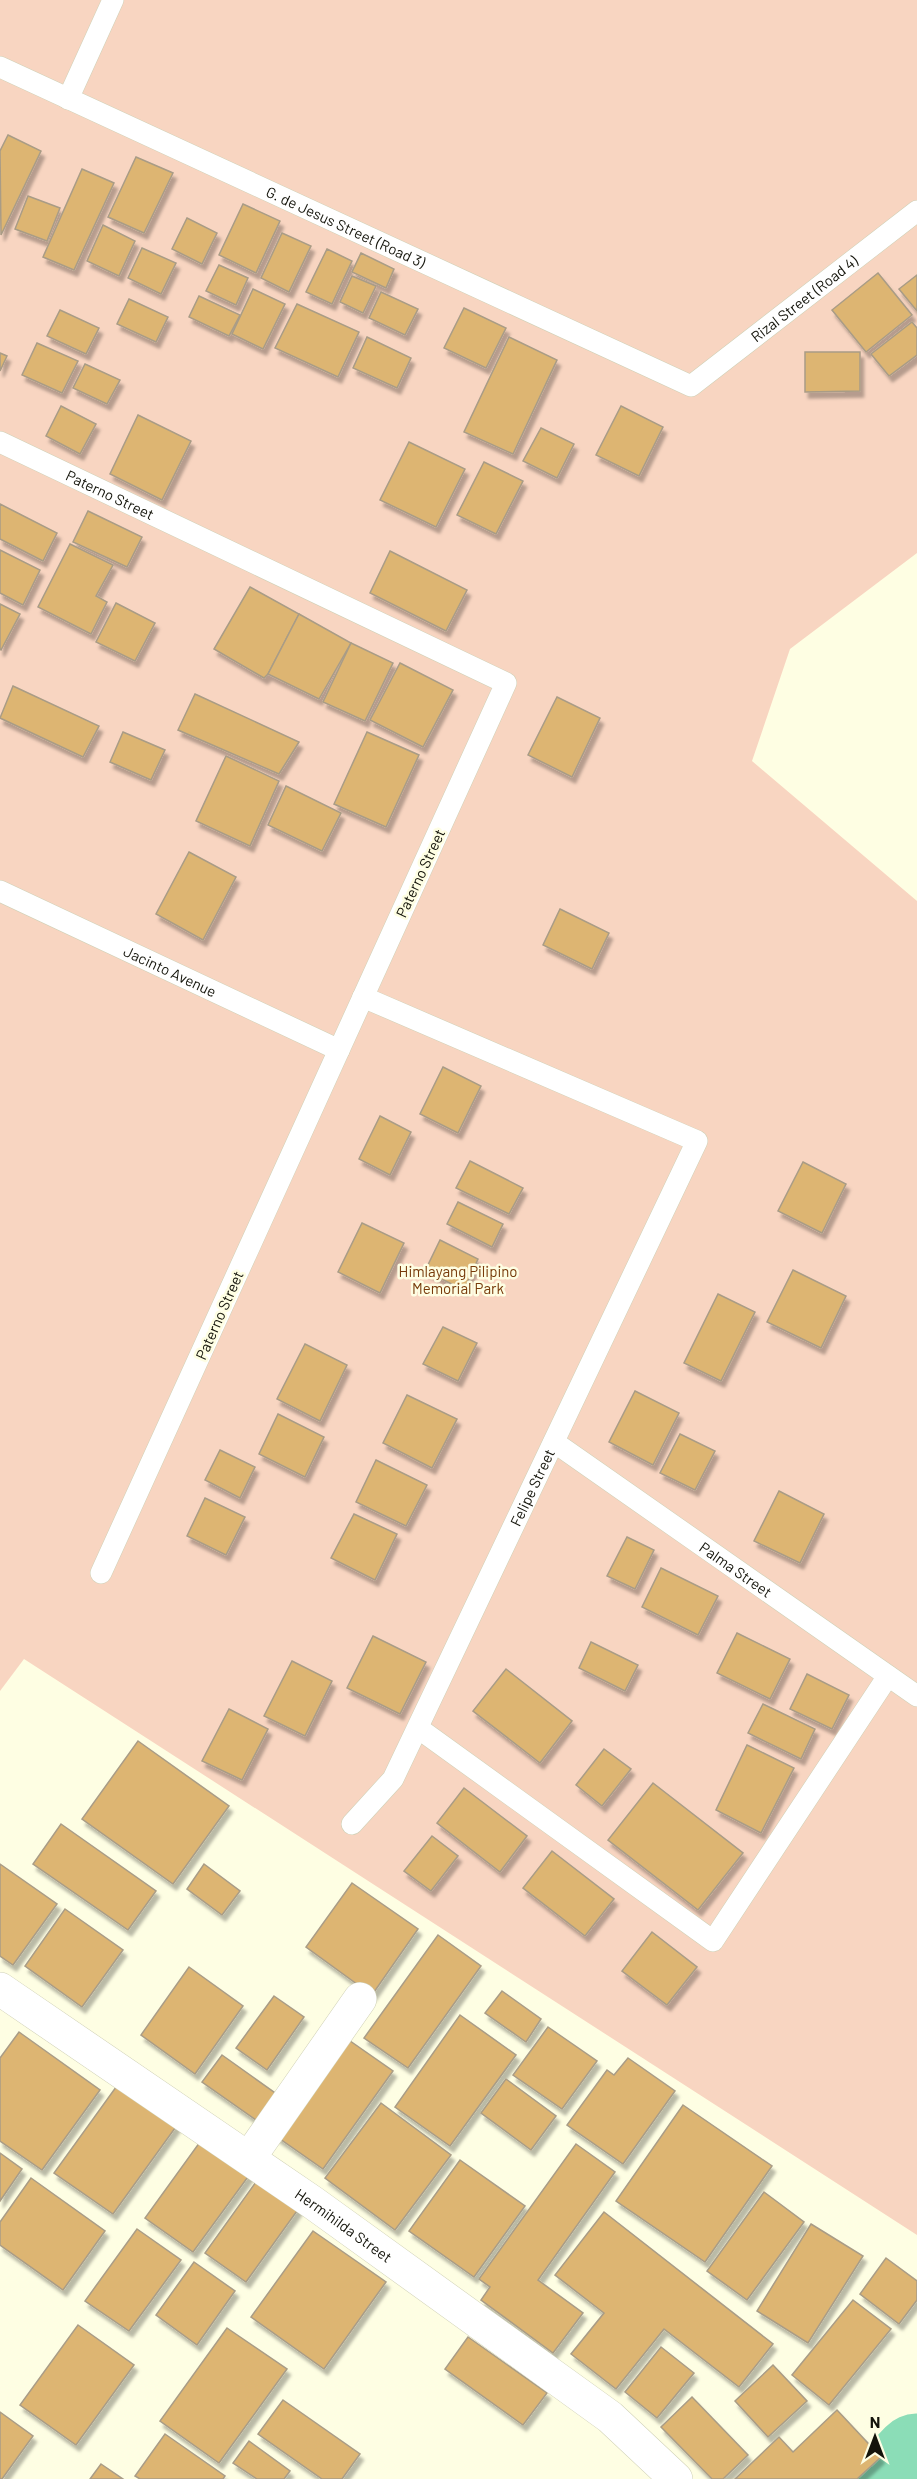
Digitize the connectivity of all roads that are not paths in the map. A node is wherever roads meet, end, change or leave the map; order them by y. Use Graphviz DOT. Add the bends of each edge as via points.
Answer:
graph roads {
  1 [pos="113,0"];
  2 [pos="0,67"];
  3 [pos="68,99"];
  4 [pos="917,211"];
  5 [pos="691,386"];
  6 [pos="0,442"];
  7 [pos="0,891"];
  8 [pos="363,997"];
  9 [pos="339,1050"];
  10 [pos="554,1442"];
  11 [pos="101,1573"];
  12 [pos="888,1676"];
  13 [pos="917,1696"];
  14 [pos="418,1728"];
  15 [pos="352,1824"];
  16 [pos="0,1989"];
  17 [pos="360,2000"];
  18 [pos="249,2158"];
  19 [pos="676,2479"];
  1 -- 3 [label="lane"];
  2 -- 3 [label="lane, G. de Jesus Street (Road 3)"];
  3 -- 5 [label="lane, G. de Jesus Street (Road 3)"];
  4 -- 5 [label="lane, Rizal Street (Road 4)"];
  6 -- 8 [label="lane, Paterno Street" via="506,683"];
  7 -- 9 [label="lane, Jacinto Avenue"];
  8 -- 9 [label="lane, Paterno Street"];
  8 -- 10 [label="lane, Felipe Street" via="697,1141"];
  9 -- 11 [label="lane, Paterno Street"];
  10 -- 12 [label="lane, Palma Street"];
  10 -- 14 [label="lane, Felipe Street"];
  12 -- 13 [label="lane, Palma Street"];
  12 -- 14 [label="lane" via="713,1941"];
  14 -- 15 [label="lane, Felipe Street" via="393,1779"];
  16 -- 18 [label="street, Hermihilda Street"];
  17 -- 18 [label="street"];
  18 -- 19 [label="street, Hermihilda Street" via="610,2417"];
}
